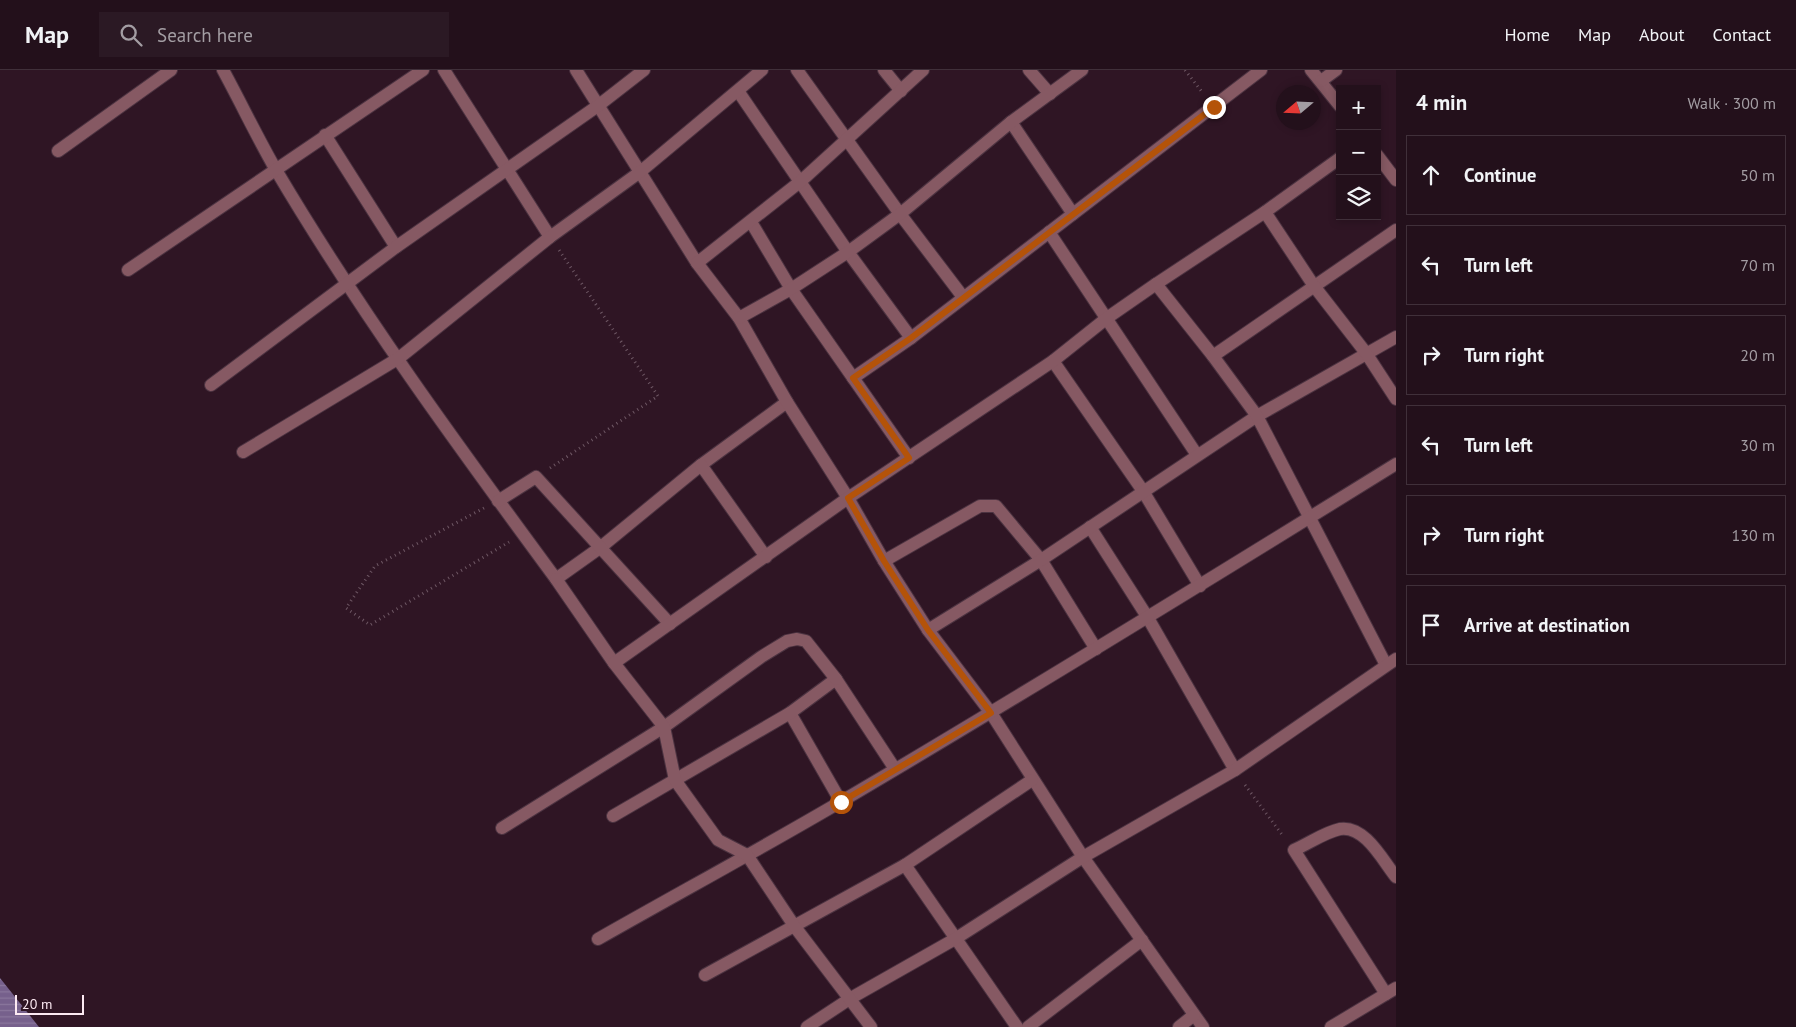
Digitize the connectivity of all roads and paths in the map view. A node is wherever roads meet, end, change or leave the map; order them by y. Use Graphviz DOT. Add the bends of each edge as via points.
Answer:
graph roads {
  1 [pos="171,70"];
  2 [pos="223,70"];
  3 [pos="423,70"];
  4 [pos="444,70"];
  5 [pos="576,70"];
  6 [pos="644,70"];
  7 [pos="762,70"];
  8 [pos="797,70"];
  9 [pos="884,70"];
  10 [pos="923,70"];
  11 [pos="1029,70"];
  12 [pos="1082,70"];
  13 [pos="1185,70"];
  14 [pos="1261,70"];
  15 [pos="1311,70"];
  16 [pos="1336,70"];
  17 [pos="1320,81"];
  18 [pos="738,91"];
  19 [pos="901,91"];
  20 [pos="1050,94"];
  21 [pos="1336,101"];
  22 [pos="599,105"];
  23 [pos="1214,107"];
  24 [pos="1011,122"];
  25 [pos="325,136"];
  26 [pos="847,141"];
  27 [pos="58,151"];
  28 [pos="1381,160"];
  29 [pos="1336,161"];
  30 [pos="507,168"];
  31 [pos="276,170"];
  32 [pos="640,172"];
  33 [pos="1396,180"];
  34 [pos="801,182"];
  35 [pos="1265,212"];
  36 [pos="900,214"];
  37 [pos="1073,214"];
  38 [pos="751,222"];
  39 [pos="1396,230"];
  40 [pos="1049,232"];
  41 [pos="550,237"];
  42 [pos="396,247"];
  43 [pos="848,252"];
  44 [pos="697,263"];
  45 [pos="128,270"];
  46 [pos="348,283"];
  47 [pos="1156,284"];
  48 [pos="1314,286"];
  49 [pos="790,289"];
  50 [pos="964,297"];
  51 [pos="739,318"];
  52 [pos="1107,318"];
  53 [pos="1396,337"];
  54 [pos="911,338"];
  55 [pos="1366,354"];
  56 [pos="1213,356"];
  57 [pos="399,358"];
  58 [pos="1053,361"];
  59 [pos="853,378"];
  60 [pos="211,385"];
  61 [pos="1396,398"];
  62 [pos="787,402"];
  63 [pos="1257,416"];
  64 [pos="243,452"];
  65 [pos="1198,455"];
  66 [pos="909,458"];
  67 [pos="1396,464"];
  68 [pos="701,465"];
  69 [pos="536,477"];
  70 [pos="1143,491"];
  71 [pos="848,498"];
  72 [pos="498,501"];
  73 [pos="1310,517"];
  74 [pos="1090,527"];
  75 [pos="523,534"];
  76 [pos="602,547"];
  77 [pos="766,557"];
  78 [pos="1041,560"];
  79 [pos="884,561"];
  80 [pos="556,579"];
  81 [pos="1200,586"];
  82 [pos="1148,618"];
  83 [pos="670,624"];
  84 [pos="928,630"];
  85 [pos="1096,648"];
  86 [pos="1391,662"];
  87 [pos="614,663"];
  88 [pos="836,679"];
  89 [pos="790,713"];
  90 [pos="991,713"];
  91 [pos="664,727"];
  92 [pos="895,769"];
  93 [pos="1234,770"];
  94 [pos="675,780"];
  95 [pos="1032,780"];
  96 [pos="841,802"];
  97 [pos="613,816"];
  98 [pos="502,828"];
  99 [pos="1294,850"];
  100 [pos="747,855"];
  101 [pos="1083,857"];
  102 [pos="905,865"];
  103 [pos="1396,877"];
  104 [pos="795,927"];
  105 [pos="598,939"];
  106 [pos="955,939"];
  107 [pos="1142,940"];
  108 [pos="705,975"];
  109 [pos="1391,991"];
  110 [pos="851,998"];
  111 [pos="1194,1015"];
  112 [pos="807,1027"];
  113 [pos="871,1027"];
  114 [pos="1017,1027"];
  115 [pos="1028,1027"];
  116 [pos="1179,1027"];
  117 [pos="1203,1027"];
  118 [pos="1331,1027"];
  1 -- 27 [label="street"];
  2 -- 31 [label="street"];
  3 -- 25 [label="street"];
  4 -- 30 [label="street"];
  5 -- 22 [label="street"];
  6 -- 22 [label="street"];
  7 -- 18 [label="street"];
  8 -- 26 [label="street"];
  9 -- 19 [label="street"];
  10 -- 19 [label="street"];
  11 -- 20 [label="street"];
  12 -- 20 [label="street"];
  13 -- 23 [label="path"];
  14 -- 23 [label="street"];
  15 -- 17 [label="street"];
  16 -- 17 [label="street"];
  17 -- 21 [label="street"];
  18 -- 32 [label="street"];
  18 -- 34 [label="street"];
  19 -- 26 [label="street"];
  20 -- 24 [label="street"];
  22 -- 30 [label="street"];
  22 -- 32 [label="street"];
  23 -- 37 [label="street"];
  24 -- 36 [label="street"];
  24 -- 37 [label="street"];
  25 -- 31 [label="street"];
  25 -- 42 [label="street"];
  26 -- 34 [label="street"];
  26 -- 36 [label="street"];
  28 -- 33 [label="street"];
  29 -- 35 [label="street"];
  30 -- 41 [label="street"];
  30 -- 42 [label="street"];
  31 -- 45 [label="street"];
  31 -- 46 [label="street"];
  32 -- 41 [label="street"];
  32 -- 44 [label="street"];
  34 -- 38 [label="street"];
  34 -- 43 [label="street"];
  35 -- 47 [label="street"];
  35 -- 48 [label="street"];
  36 -- 43 [label="street"];
  36 -- 50 [label="street"];
  37 -- 40 [label="street"];
  38 -- 44 [label="street"];
  38 -- 49 [label="street"];
  39 -- 48 [label="street"];
  40 -- 50 [label="street"];
  40 -- 52 [label="street"];
  41 -- 57 [label="street"];
  41 -- 69 [label="path" via="658,396"];
  42 -- 46 [label="street"];
  43 -- 49 [label="street"];
  43 -- 54 [label="street"];
  44 -- 51 [label="street"];
  46 -- 57 [label="street"];
  46 -- 60 [label="street"];
  47 -- 52 [label="street"];
  47 -- 56 [label="street"];
  48 -- 55 [label="street"];
  48 -- 56 [label="street"];
  49 -- 51 [label="street"];
  49 -- 59 [label="street"];
  50 -- 54 [label="street"];
  51 -- 62 [label="street"];
  52 -- 58 [label="street"];
  52 -- 65 [label="street"];
  53 -- 55 [label="street"];
  54 -- 59 [label="street"];
  55 -- 61 [label="street"];
  55 -- 63 [label="street"];
  56 -- 63 [label="street"];
  57 -- 64 [label="street"];
  57 -- 72 [label="street"];
  58 -- 66 [label="street"];
  58 -- 70 [label="street"];
  59 -- 66 [label="street"];
  62 -- 68 [label="street"];
  62 -- 71 [label="street"];
  63 -- 65 [label="street"];
  63 -- 73 [label="street"];
  65 -- 70 [label="street"];
  66 -- 71 [label="street"];
  67 -- 73 [label="street"];
  68 -- 76 [label="street"];
  68 -- 77 [label="street"];
  69 -- 72 [label="street"];
  69 -- 76 [label="street"];
  70 -- 74 [label="street"];
  70 -- 81 [label="street"];
  71 -- 77 [label="street"];
  71 -- 79 [label="street"];
  72 -- 75 [label="street"];
  72 -- 75 [label="path" via="375,566 346,608 370,625"];
  73 -- 81 [label="street"];
  73 -- 86 [label="street"];
  74 -- 78 [label="street"];
  74 -- 82 [label="street"];
  75 -- 80 [label="street"];
  76 -- 80 [label="street"];
  76 -- 83 [label="street"];
  77 -- 83 [label="street"];
  78 -- 79 [label="street" via="1003,512 991,504 980,506"];
  78 -- 84 [label="street"];
  78 -- 85 [label="street"];
  79 -- 84 [label="street"];
  80 -- 87 [label="street"];
  81 -- 82 [label="street"];
  82 -- 85 [label="street"];
  82 -- 93 [label="street"];
  83 -- 87 [label="street"];
  84 -- 90 [label="street"];
  85 -- 90 [label="street"];
  86 -- 93 [label="street"];
  87 -- 91 [label="street"];
  88 -- 89 [label="street"];
  88 -- 91 [label="street" via="810,645 802,639 793,639 761,657"];
  88 -- 92 [label="street"];
  89 -- 94 [label="street"];
  89 -- 96 [label="street"];
  90 -- 92 [label="street"];
  90 -- 95 [label="street"];
  91 -- 94 [label="street"];
  91 -- 98 [label="street"];
  92 -- 96 [label="street"];
  93 -- 99 [label="path"];
  93 -- 101 [label="street"];
  94 -- 97 [label="street"];
  94 -- 100 [label="street" via="718,840"];
  95 -- 101 [label="street"];
  95 -- 102 [label="street"];
  96 -- 100 [label="street"];
  99 -- 103 [label="street" via="1339,830 1351,829 1367,840"];
  99 -- 109 [label="street"];
  100 -- 104 [label="street"];
  100 -- 105 [label="street"];
  101 -- 106 [label="street"];
  101 -- 107 [label="street"];
  102 -- 104 [label="street"];
  102 -- 106 [label="street"];
  104 -- 108 [label="street"];
  104 -- 110 [label="street"];
  106 -- 110 [label="street"];
  106 -- 114 [label="street"];
  107 -- 111 [label="street"];
  107 -- 115 [label="street"];
  109 -- 118 [label="street"];
  110 -- 112 [label="street"];
  110 -- 113 [label="street"];
  111 -- 116 [label="street"];
  111 -- 117 [label="street"];
}
